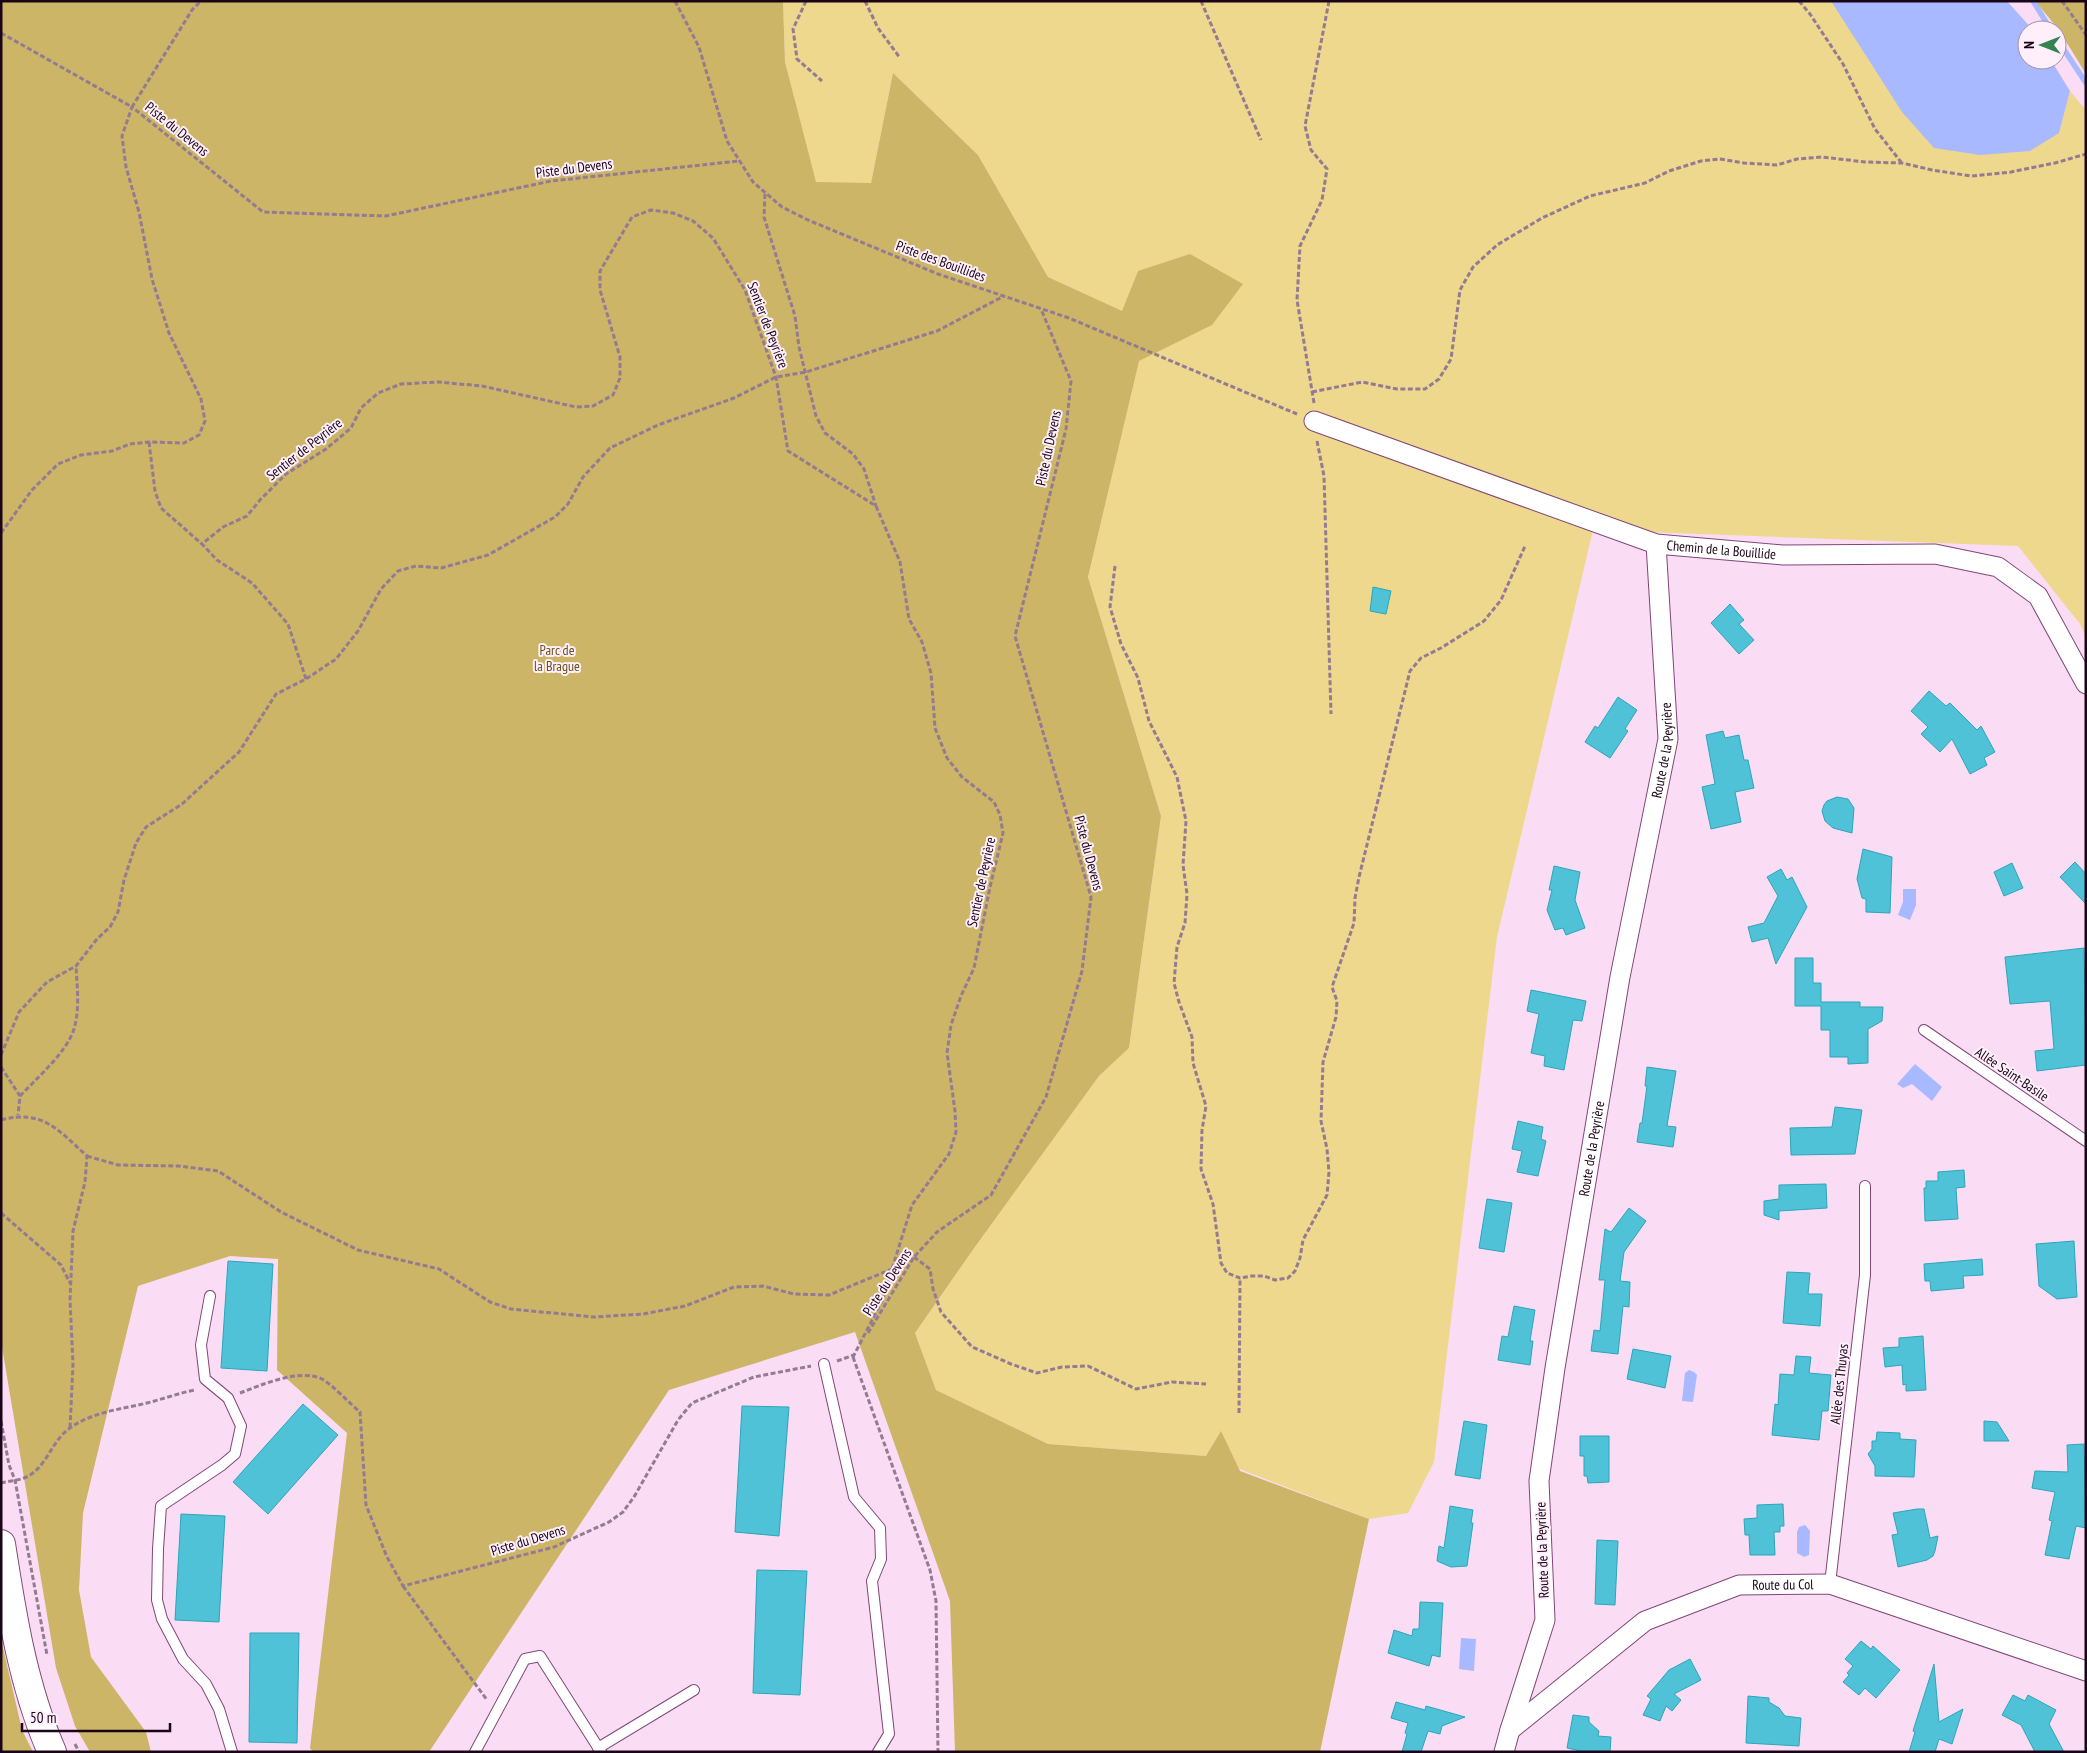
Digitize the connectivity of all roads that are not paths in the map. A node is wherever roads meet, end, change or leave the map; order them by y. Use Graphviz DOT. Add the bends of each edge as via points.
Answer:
graph roads {
  1 [pos="1314,421"];
  2 [pos="1656,544"];
  3 [pos="2086,684"];
  4 [pos="1924,1030"];
  5 [pos="2086,1140"];
  6 [pos="1865,1186"];
  7 [pos="210,1296"];
  8 [pos="824,1364"];
  9 [pos="1,1544"];
  10 [pos="1830,1584"];
  11 [pos="2086,1671"];
  12 [pos="694,1690"];
  13 [pos="1510,1730"];
  14 [pos="64,1747"];
  15 [pos="599,1750"];
  16 [pos="232,1752"];
  17 [pos="474,1752"];
  18 [pos="878,1752"];
  19 [pos="1504,1752"];
  1 -- 2 [label="street, Chemin de la Bouillide"];
  2 -- 3 [label="street, Chemin de la Bouillide" via="1783,555 1935,554 1998,567 2038,596"];
  2 -- 13 [label="street, Route de la Peyrière" via="1668,739 1620,977 1539,1481 1545,1620"];
  4 -- 5 [label="lane, Allée Saint-Basile"];
  6 -- 10 [label="lane, Allée des Thuyas" via="1865,1275"];
  7 -- 16 [label="lane" via="201,1345 205,1379 228,1398 241,1426 234,1454 222,1466 161,1506 157,1600 162,1619 183,1659 206,1684 219,1709"];
  8 -- 18 [label="lane" via="854,1497 880,1528 880,1559 872,1581 889,1734"];
  9 -- 14 [label="main road" via="29,1690 42,1727"];
  10 -- 11 [label="street, Route du Col"];
  10 -- 13 [label="street, Route du Col" via="1739,1586 1645,1621"];
  12 -- 15 [label="lane"];
  13 -- 19 [label="street, Route de la Peyrière"];
  15 -- 17 [label="lane" via="540,1656 525,1659"];
}
